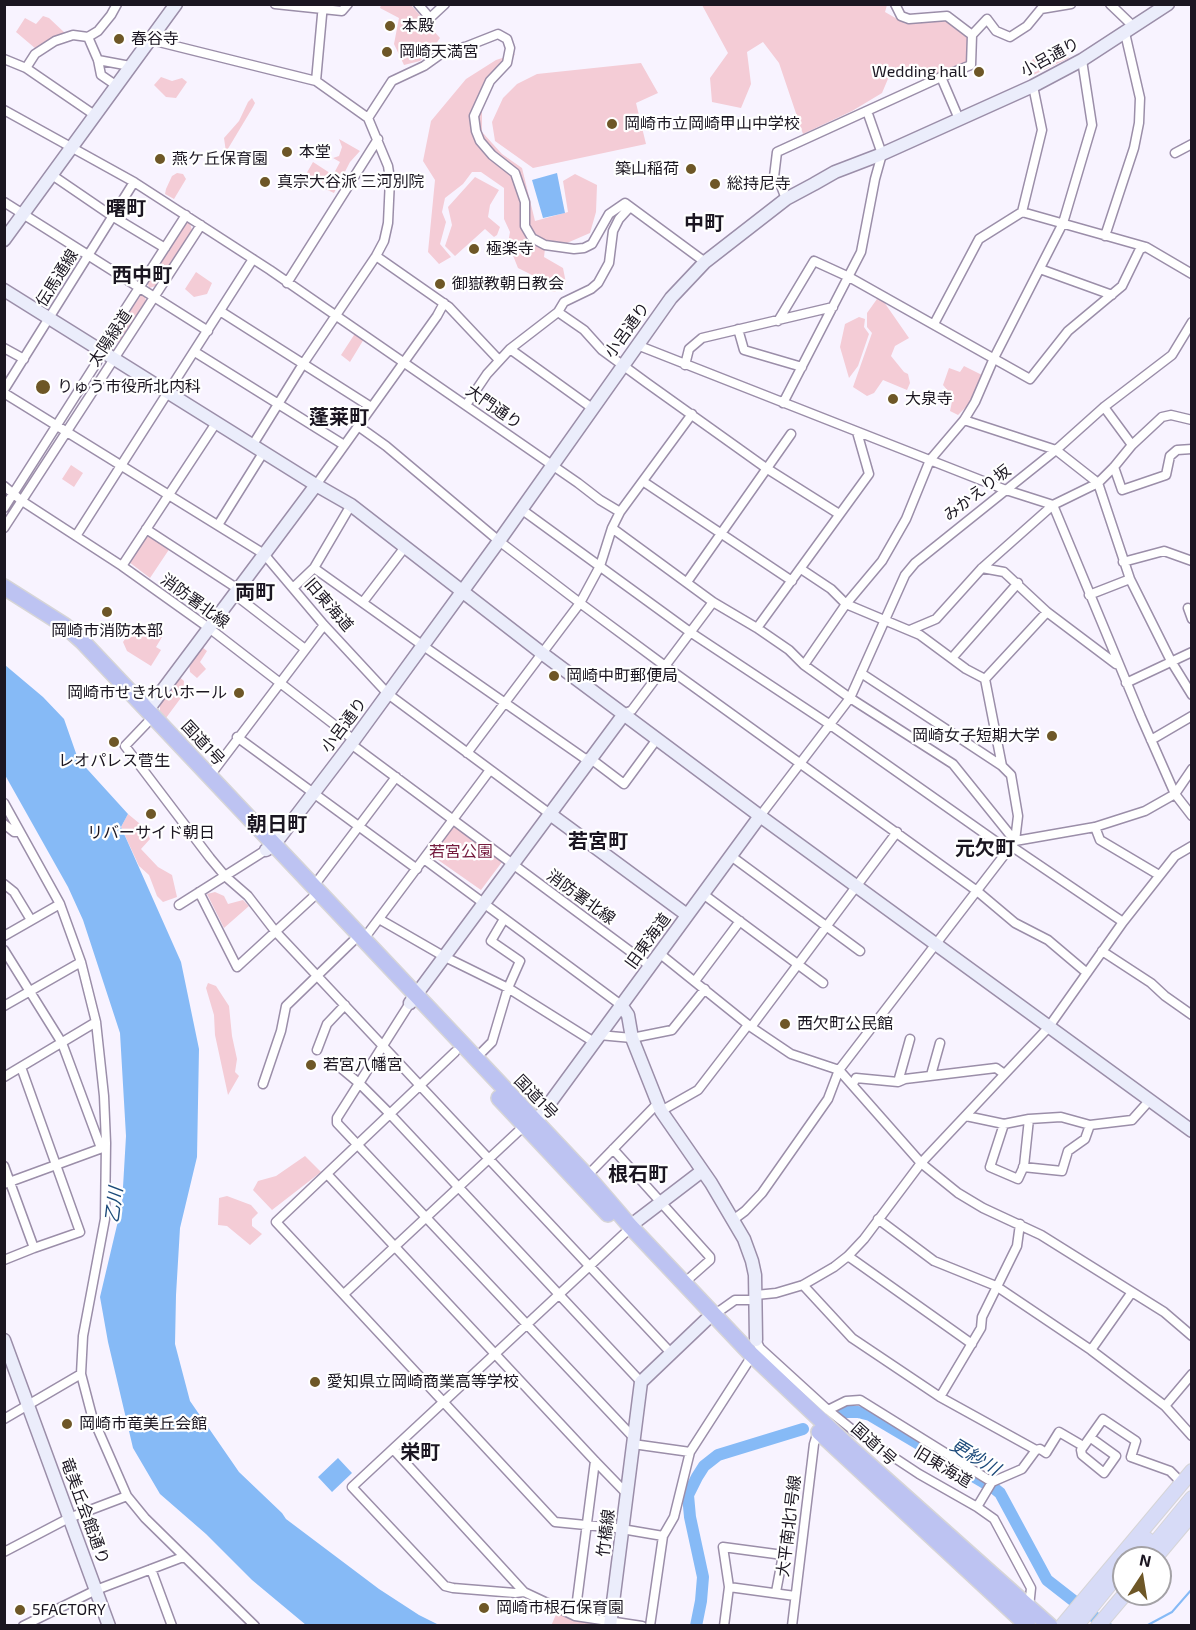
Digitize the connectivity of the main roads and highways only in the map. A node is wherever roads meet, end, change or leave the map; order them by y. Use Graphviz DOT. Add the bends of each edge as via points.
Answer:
graph roads {
  1 [pos="4,587"];
  2 [pos="4,598"];
  3 [pos="147,717"];
  4 [pos="270,847"];
  5 [pos="414,999"];
  6 [pos="529,1123"];
  7 [pos="628,1229"];
  8 [pos="710,1318"];
  9 [pos="846,1442"];
  10 [pos="1191,1471"];
  11 [pos="1186,1483"];
  12 [pos="1191,1498"];
  13 [pos="1183,1518"];
  14 [pos="1147,1546"];
  15 [pos="1155,1546"];
  16 [pos="1163,1546"];
  17 [pos="1112,1581"];
  18 [pos="1112,1596"];
  19 [pos="1115,1606"];
  20 [pos="1012,1610"];
  21 [pos="1022,1626"];
  22 [pos="1028,1626"];
  23 [pos="1050,1626"];
  24 [pos="1062,1626"];
  25 [pos="1076,1626"];
  26 [pos="1087,1626"];
  27 [pos="1098,1626"];
  1 -- 3 [label="highway, 国道1号" via="77,636"];
  2 -- 3 [label="highway, 国道1号" via="63,636"];
  3 -- 4 [label="highway, 国道1号"];
  3 -- 4 [label="highway, 国道1号" via="209,777"];
  4 -- 5 [label="highway, 国道1号"];
  5 -- 6 [label="highway, 国道1号" via="475,1059"];
  5 -- 6 [label="highway, 国道1号" via="455,1052"];
  6 -- 7 [label="highway, 国道1号"];
  6 -- 7 [label="highway, 国道1号" via="587,1176"];
  7 -- 8 [label="highway, 国道1号"];
  7 -- 8 [label="highway, 国道1号" via="684,1283"];
  8 -- 9 [label="highway, 国道1号"];
  8 -- 9 [label="highway, 国道1号" via="818,1431"];
  9 -- 20 [label="highway, 国道1号"];
  9 -- 23 [label="highway, 国道1号"];
  10 -- 11 [label="main road"];
  11 -- 13 [label="main road"];
  11 -- 24 [label="main road"];
  12 -- 13 [label="main road"];
  13 -- 14 [label="main road"];
  13 -- 15 [label="main road"];
  13 -- 16 [label="main road"];
  17 -- 25 [label="main road"];
  18 -- 26 [label="main road"];
  19 -- 27 [label="main road"];
  20 -- 21 [label="highway"];
  20 -- 22 [label="highway, 国道1号"];
}
